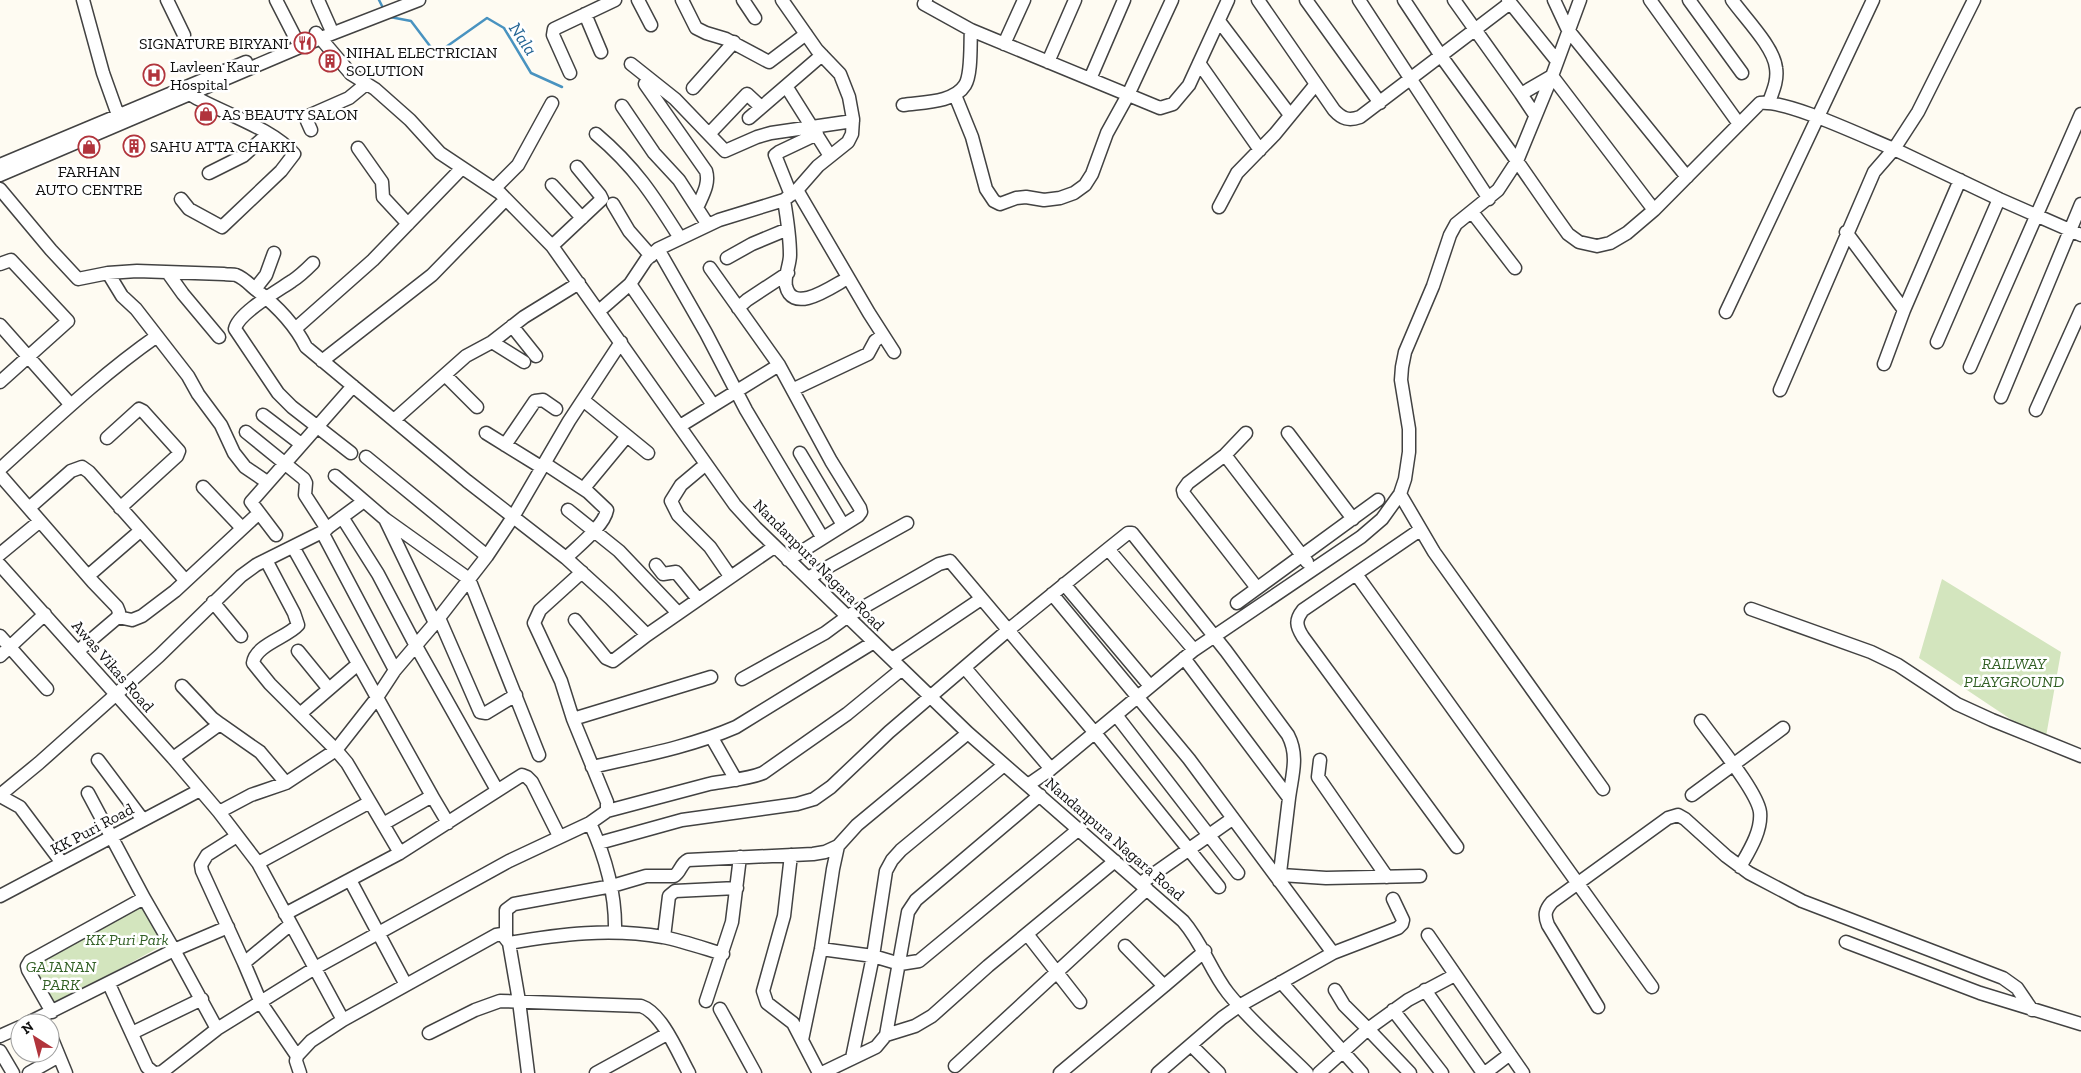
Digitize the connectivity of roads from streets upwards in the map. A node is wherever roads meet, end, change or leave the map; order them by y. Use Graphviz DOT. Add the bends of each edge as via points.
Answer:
graph roads {
  1 [pos="83,0"];
  2 [pos="167,0"];
  3 [pos="276,0"];
  4 [pos="318,0"];
  5 [pos="419,0"];
  6 [pos="614,0"];
  7 [pos="638,0"];
  8 [pos="682,0"];
  9 [pos="743,0"];
  10 [pos="782,0"];
  11 [pos="926,0"];
  12 [pos="1024,0"];
  13 [pos="1075,0"];
  14 [pos="1124,0"];
  15 [pos="1172,0"];
  16 [pos="1228,0"];
  17 [pos="1258,0"];
  18 [pos="1306,0"];
  19 [pos="1359,0"];
  20 [pos="1404,0"];
  21 [pos="1454,0"];
  22 [pos="1554,0"];
  23 [pos="1580,0"];
  24 [pos="1650,0"];
  25 [pos="1689,0"];
  26 [pos="1732,0"];
  27 [pos="1873,0"];
  28 [pos="1974,0"];
  29 [pos="1509,2"];
  30 [pos="398,4"];
  31 [pos="585,14"];
  32 [pos="374,15"];
  33 [pos="755,18"];
  34 [pos="1219,21"];
  35 [pos="651,25"];
  36 [pos="330,27"];
  37 [pos="971,30"];
  38 [pos="1475,30"];
  39 [pos="1568,30"];
  40 [pos="806,34"];
  41 [pos="184,35"];
  42 [pos="318,36"];
  43 [pos="297,41"];
  44 [pos="734,42"];
  45 [pos="1004,44"];
  46 [pos="601,52"];
  47 [pos="822,54"];
  48 [pos="1441,56"];
  49 [pos="1557,61"];
  50 [pos="1048,62"];
  51 [pos="1199,63"];
  52 [pos="631,64"];
  53 [pos="570,73"];
  54 [pos="1742,73"];
  55 [pos="1552,76"];
  56 [pos="1090,79"];
  57 [pos="1410,79"];
  58 [pos="206,84"];
  59 [pos="366,84"];
  60 [pos="645,84"];
  61 [pos="1316,84"];
  62 [pos="786,86"];
  63 [pos="693,88"];
  64 [pos="1521,94"];
  65 [pos="191,95"];
  66 [pos="955,95"];
  67 [pos="1128,95"];
  68 [pos="1769,102"];
  69 [pos="552,103"];
  70 [pos="1380,103"];
  71 [pos="903,105"];
  72 [pos="622,106"];
  73 [pos="762,108"];
  74 [pos="2081,114"];
  75 [pos="118,115"];
  76 [pos="1290,115"];
  77 [pos="1535,115"];
  78 [pos="749,118"];
  79 [pos="1818,118"];
  80 [pos="853,121"];
  81 [pos="1739,124"];
  82 [pos="311,130"];
  83 [pos="815,130"];
  84 [pos="268,134"];
  85 [pos="596,134"];
  86 [pos="709,134"];
  87 [pos="358,148"];
  88 [pos="1894,149"];
  89 [pos="1260,150"];
  90 [pos="830,156"];
  91 [pos="1517,161"];
  92 [pos="0,165"];
  93 [pos="577,167"];
  94 [pos="462,168"];
  95 [pos="209,173"];
  96 [pos="0,175"];
  97 [pos="1687,177"];
  98 [pos="1960,180"];
  99 [pos="552,185"];
  100 [pos="0,189"];
  101 [pos="494,189"];
  102 [pos="791,195"];
  103 [pos="181,198"];
  104 [pos="506,199"];
  105 [pos="1489,199"];
  106 [pos="1999,199"];
  107 [pos="613,204"];
  108 [pos="2081,204"];
  109 [pos="1219,207"];
  110 [pos="697,208"];
  111 [pos="1654,210"];
  112 [pos="1472,212"];
  113 [pos="2037,215"];
  114 [pos="582,218"];
  115 [pos="408,224"];
  116 [pos="708,225"];
  117 [pos="788,229"];
  118 [pos="1846,232"];
  119 [pos="2075,232"];
  120 [pos="680,238"];
  121 [pos="552,246"];
  122 [pos="274,253"];
  123 [pos="654,253"];
  124 [pos="727,258"];
  125 [pos="313,263"];
  126 [pos="0,264"];
  127 [pos="710,268"];
  128 [pos="1515,268"];
  129 [pos="108,273"];
  130 [pos="168,273"];
  131 [pos="788,273"];
  132 [pos="848,278"];
  133 [pos="579,283"];
  134 [pos="630,284"];
  135 [pos="255,289"];
  136 [pos="267,297"];
  137 [pos="738,308"];
  138 [pos="1904,310"];
  139 [pos="2081,310"];
  140 [pos="599,311"];
  141 [pos="1726,312"];
  142 [pos="0,325"];
  143 [pos="512,326"];
  144 [pos="295,329"];
  145 [pos="883,335"];
  146 [pos="157,336"];
  147 [pos="219,337"];
  148 [pos="492,342"];
  149 [pos="621,342"];
  150 [pos="1937,342"];
  151 [pos="894,352"];
  152 [pos="536,356"];
  153 [pos="29,357"];
  154 [pos="322,361"];
  155 [pos="524,362"];
  156 [pos="780,364"];
  157 [pos="1884,364"];
  158 [pos="1970,367"];
  159 [pos="445,375"];
  160 [pos="0,382"];
  161 [pos="353,386"];
  162 [pos="794,389"];
  163 [pos="1780,390"];
  164 [pos="735,392"];
  165 [pos="2000,397"];
  166 [pos="583,400"];
  167 [pos="71,405"];
  168 [pos="713,405"];
  169 [pos="477,407"];
  170 [pos="556,409"];
  171 [pos="2036,410"];
  172 [pos="263,415"];
  173 [pos="394,420"];
  174 [pos="680,426"];
  175 [pos="318,427"];
  176 [pos="246,432"];
  177 [pos="486,433"];
  178 [pos="1246,433"];
  179 [pos="1288,433"];
  180 [pos="627,436"];
  181 [pos="107,438"];
  182 [pos="301,444"];
  183 [pos="505,445"];
  184 [pos="350,453"];
  185 [pos="648,453"];
  186 [pos="800,453"];
  187 [pos="1225,455"];
  188 [pos="366,457"];
  189 [pos="283,463"];
  190 [pos="706,464"];
  191 [pos="542,465"];
  192 [pos="0,468"];
  193 [pos="0,475"];
  194 [pos="335,476"];
  195 [pos="267,482"];
  196 [pos="203,487"];
  197 [pos="584,488"];
  198 [pos="1400,494"];
  199 [pos="1378,500"];
  200 [pos="364,501"];
  201 [pos="29,508"];
  202 [pos="120,508"];
  203 [pos="568,510"];
  204 [pos="259,513"];
  205 [pos="342,517"];
  206 [pos="513,517"];
  207 [pos="385,519"];
  208 [pos="1353,519"];
  209 [pos="40,521"];
  210 [pos="907,523"];
  211 [pos="843,524"];
  212 [pos="242,528"];
  213 [pos="324,530"];
  214 [pos="594,530"];
  215 [pos="1420,530"];
  216 [pos="140,531"];
  217 [pos="276,535"];
  218 [pos="822,537"];
  219 [pos="293,547"];
  220 [pos="774,547"];
  221 [pos="1108,549"];
  222 [pos="0,554"];
  223 [pos="487,556"];
  224 [pos="1302,556"];
  225 [pos="566,558"];
  226 [pos="266,560"];
  227 [pos="788,560"];
  228 [pos="0,565"];
  229 [pos="656,565"];
  230 [pos="1314,570"];
  231 [pos="582,572"];
  232 [pos="1356,574"];
  233 [pos="88,576"];
  234 [pos="730,576"];
  235 [pos="808,578"];
  236 [pos="468,579"];
  237 [pos="185,580"];
  238 [pos="1064,584"];
  239 [pos="1257,588"];
  240 [pos="1052,594"];
  241 [pos="698,599"];
  242 [pos="981,599"];
  243 [pos="214,602"];
  244 [pos="1237,603"];
  245 [pos="1751,609"];
  246 [pos="678,613"];
  247 [pos="45,614"];
  248 [pos="848,616"];
  249 [pos="118,617"];
  250 [pos="437,620"];
  251 [pos="575,620"];
  252 [pos="1007,631"];
  253 [pos="647,635"];
  254 [pos="0,636"];
  255 [pos="241,636"];
  256 [pos="1214,636"];
  257 [pos="874,642"];
  258 [pos="416,646"];
  259 [pos="10,647"];
  260 [pos="78,651"];
  261 [pos="298,651"];
  262 [pos="1189,654"];
  263 [pos="0,656"];
  264 [pos="892,659"];
  265 [pos="358,664"];
  266 [pos="964,668"];
  267 [pos="902,669"];
  268 [pos="395,670"];
  269 [pos="711,677"];
  270 [pos="742,679"];
  271 [pos="182,686"];
  272 [pos="1150,686"];
  273 [pos="47,689"];
  274 [pos="329,689"];
  275 [pos="115,694"];
  276 [pos="516,695"];
  277 [pos="930,697"];
  278 [pos="1138,697"];
  279 [pos="376,699"];
  280 [pos="300,714"];
  281 [pos="1116,716"];
  282 [pos="573,719"];
  283 [pos="1701,721"];
  284 [pos="220,724"];
  285 [pos="1783,728"];
  286 [pos="968,733"];
  287 [pos="1095,733"];
  288 [pos="712,738"];
  289 [pos="336,750"];
  290 [pos="539,755"];
  291 [pos="2081,756"];
  292 [pos="173,758"];
  293 [pos="98,760"];
  294 [pos="1320,760"];
  295 [pos="1004,765"];
  296 [pos="1733,766"];
  297 [pos="592,767"];
  298 [pos="1051,769"];
  299 [pos="736,780"];
  300 [pos="286,783"];
  301 [pos="1028,785"];
  302 [pos="1603,789"];
  303 [pos="200,790"];
  304 [pos="497,790"];
  305 [pos="88,793"];
  306 [pos="1040,795"];
  307 [pos="1692,795"];
  308 [pos="432,796"];
  309 [pos="2,798"];
  310 [pos="1289,798"];
  311 [pos="370,802"];
  312 [pos="607,811"];
  313 [pos="219,812"];
  314 [pos="1232,818"];
  315 [pos="142,820"];
  316 [pos="448,823"];
  317 [pos="590,823"];
  318 [pos="383,824"];
  319 [pos="1079,829"];
  320 [pos="1208,834"];
  321 [pos="237,836"];
  322 [pos="559,836"];
  323 [pos="112,837"];
  324 [pos="599,843"];
  325 [pos="838,846"];
  326 [pos="1457,847"];
  327 [pos="1189,848"];
  328 [pos="400,853"];
  329 [pos="791,855"];
  330 [pos="740,857"];
  331 [pos="1115,861"];
  332 [pos="62,863"];
  333 [pos="258,863"];
  334 [pos="1740,867"];
  335 [pos="1238,873"];
  336 [pos="1420,876"];
  337 [pos="1386,877"];
  338 [pos="1280,878"];
  339 [pos="350,880"];
  340 [pos="1578,884"];
  341 [pos="612,886"];
  342 [pos="1144,886"];
  343 [pos="1219,887"];
  344 [pos="737,888"];
  345 [pos="0,896"];
  346 [pos="144,898"];
  347 [pos="1393,899"];
  348 [pos="288,919"];
  349 [pos="228,927"];
  350 [pos="615,932"];
  351 [pos="378,934"];
  352 [pos="1027,934"];
  353 [pos="1428,935"];
  354 [pos="664,937"];
  355 [pos="508,941"];
  356 [pos="1846,942"];
  357 [pos="1125,946"];
  358 [pos="821,949"];
  359 [pos="174,950"];
  360 [pos="1205,951"];
  361 [pos="1333,953"];
  362 [pos="723,954"];
  363 [pos="873,956"];
  364 [pos="244,963"];
  365 [pos="900,964"];
  366 [pos="315,968"];
  367 [pos="1058,972"];
  368 [pos="1456,975"];
  369 [pos="1281,982"];
  370 [pos="109,984"];
  371 [pos="406,985"];
  372 [pos="1164,986"];
  373 [pos="1652,987"];
  374 [pos="1335,990"];
  375 [pos="1425,990"];
  376 [pos="202,998"];
  377 [pos="519,1001"];
  378 [pos="706,1001"];
  379 [pos="1080,1002"];
  380 [pos="261,1003"];
  381 [pos="1240,1006"];
  382 [pos="1598,1007"];
  383 [pos="720,1009"];
  384 [pos="1393,1010"];
  385 [pos="2032,1010"];
  386 [pos="45,1013"];
  387 [pos="55,1013"];
  388 [pos="343,1020"];
  389 [pos="2081,1024"];
  390 [pos="217,1029"];
  391 [pos="1368,1029"];
  392 [pos="430,1033"];
  393 [pos="132,1034"];
  394 [pos="667,1034"];
  395 [pos="886,1035"];
  396 [pos="802,1040"];
  397 [pos="1191,1045"];
  398 [pos="0,1051"];
  399 [pos="1342,1052"];
  400 [pos="1510,1054"];
  401 [pos="297,1056"];
  402 [pos="60,1058"];
  403 [pos="852,1058"];
  404 [pos="47,1063"];
  405 [pos="955,1066"];
  406 [pos="619,1068"];
  407 [pos="1160,1072"];
  408 [pos="13,1073"];
  409 [pos="29,1073"];
  410 [pos="66,1073"];
  411 [pos="159,1073"];
  412 [pos="300,1073"];
  413 [pos="528,1073"];
  414 [pos="596,1073"];
  415 [pos="689,1073"];
  416 [pos="754,1073"];
  417 [pos="820,1073"];
  418 [pos="1060,1073"];
  419 [pos="1219,1073"];
  420 [pos="1307,1073"];
  421 [pos="1319,1073"];
  422 [pos="1362,1073"];
  423 [pos="1410,1073"];
  424 [pos="1442,1073"];
  425 [pos="1484,1073"];
  426 [pos="1523,1073"];
  1 -- 75 [label="street"];
  2 -- 41 [label="street"];
  3 -- 43 [label="street"];
  4 -- 36 [label="street"];
  5 -- 30 [label="street"];
  6 -- 31 [label="street"];
  7 -- 35 [label="street"];
  8 -- 44 [label="street" via="696,28"];
  9 -- 33 [label="street"];
  10 -- 40 [label="street"];
  11 -- 37 [label="street" via="924,4"];
  12 -- 45 [label="street"];
  13 -- 50 [label="street"];
  14 -- 56 [label="street"];
  15 -- 67 [label="street"];
  16 -- 34 [label="street"];
  17 -- 61 [label="street"];
  18 -- 70 [label="street"];
  19 -- 57 [label="street"];
  20 -- 48 [label="street"];
  21 -- 38 [label="street"];
  22 -- 39 [label="street"];
  23 -- 39 [label="street"];
  24 -- 81 [label="street"];
  25 -- 54 [label="street"];
  26 -- 68 [label="street" via="1770,50 1776,67 1776,82"];
  27 -- 79 [label="street"];
  28 -- 88 [label="street" via="1922,104"];
  29 -- 38 [label="street"];
  29 -- 49 [label="street"];
  30 -- 32 [label="street"];
  31 -- 46 [label="street"];
  31 -- 53 [label="street" via="558,25 553,31"];
  32 -- 36 [label="street"];
  32 -- 42 [label="street"];
  34 -- 51 [label="street"];
  34 -- 76 [label="street"];
  36 -- 42 [label="street"];
  37 -- 45 [label="street"];
  37 -- 66 [label="street" via="967,77 965,85"];
  38 -- 48 [label="street"];
  38 -- 64 [label="street"];
  39 -- 49 [label="street"];
  39 -- 97 [label="street"];
  40 -- 44 [label="street" via="769,62"];
  40 -- 47 [label="street"];
  42 -- 43 [label="street"];
  42 -- 58 [label="street"];
  42 -- 59 [label="street, Nandanpura Nagara Road" via="351,74"];
  43 -- 58 [label="street"];
  44 -- 63 [label="street"];
  45 -- 50 [label="street"];
  47 -- 62 [label="street"];
  47 -- 80 [label="street" via="840,74 849,97"];
  48 -- 57 [label="street"];
  48 -- 91 [label="street"];
  49 -- 55 [label="street"];
  50 -- 56 [label="street"];
  51 -- 67 [label="street" via="1189,85 1173,104 1160,108"];
  51 -- 89 [label="street"];
  52 -- 86 [label="street" via="675,99"];
  55 -- 64 [label="street"];
  55 -- 77 [label="street"];
  55 -- 111 [label="street"];
  56 -- 67 [label="street"];
  57 -- 70 [label="street"];
  57 -- 105 [label="street"];
  58 -- 65 [label="street"];
  58 -- 75 [label="street"];
  59 -- 82 [label="street" via="349,98 308,116"];
  59 -- 94 [label="street, Nandanpura Nagara Road" via="410,120 440,153"];
  60 -- 110 [label="street" via="706,171 707,186"];
  61 -- 70 [label="street" via="1334,110 1346,119 1360,118"];
  61 -- 76 [label="street"];
  62 -- 73 [label="street"];
  62 -- 83 [label="street"];
  64 -- 77 [label="street"];
  65 -- 84 [label="street"];
  65 -- 96 [label="street"];
  66 -- 67 [label="street" via="972,137 986,189 1000,204 1016,198 1060,198 1085,186 1107,133"];
  66 -- 71 [label="street"];
  68 -- 79 [label="street"];
  68 -- 81 [label="street" via="1760,103"];
  69 -- 101 [label="street" via="518,165"];
  72 -- 110 [label="street" via="654,154 679,180"];
  73 -- 78 [label="street"];
  73 -- 86 [label="street" via="746,94"];
  74 -- 113 [label="street"];
  75 -- 92 [label="street"];
  76 -- 89 [label="street"];
  77 -- 91 [label="street"];
  79 -- 88 [label="street"];
  79 -- 141 [label="street"];
  80 -- 83 [label="street"];
  80 -- 90 [label="street" via="848,142"];
  81 -- 97 [label="street"];
  83 -- 86 [label="street" via="757,137 727,151"];
  83 -- 90 [label="street"];
  83 -- 102 [label="street" via="775,155"];
  84 -- 95 [label="street" via="243,156"];
  84 -- 103 [label="street" via="278,138 294,154 227,224 222,227 213,224 189,209"];
  85 -- 120 [label="street" via="637,173"];
  87 -- 115 [label="street" via="382,182 383,197"];
  88 -- 98 [label="street"];
  88 -- 118 [label="street" via="1874,172"];
  89 -- 109 [label="street" via="1237,173"];
  90 -- 102 [label="street"];
  91 -- 105 [label="street"];
  91 -- 111 [label="street" via="1568,234 1579,242 1597,246 1610,243"];
  93 -- 114 [label="street" via="601,197 599,203"];
  94 -- 101 [label="street, Nandanpura Nagara Road"];
  94 -- 115 [label="street"];
  97 -- 111 [label="street"];
  98 -- 106 [label="street"];
  98 -- 138 [label="street"];
  99 -- 114 [label="street"];
  100 -- 129 [label="street" via="78,279"];
  101 -- 104 [label="street, Nandanpura Nagara Road"];
  102 -- 116 [label="street"];
  102 -- 117 [label="street"];
  102 -- 132 [label="street"];
  104 -- 121 [label="street, Nandanpura Nagara Road"];
  104 -- 154 [label="street" via="432,275"];
  105 -- 112 [label="street"];
  106 -- 113 [label="street"];
  106 -- 150 [label="street"];
  107 -- 123 [label="street" via="629,231"];
  108 -- 119 [label="street"];
  110 -- 116 [label="street"];
  112 -- 128 [label="street"];
  112 -- 198 [label="street" via="1456,224 1450,235 1433,286 1404,352 1402,385 1409,452"];
  113 -- 119 [label="street"];
  113 -- 158 [label="street"];
  114 -- 121 [label="street"];
  115 -- 144 [label="street" via="351,281"];
  116 -- 120 [label="street"];
  117 -- 124 [label="street"];
  117 -- 131 [label="street"];
  118 -- 138 [label="street"];
  118 -- 163 [label="street"];
  119 -- 165 [label="street"];
  120 -- 123 [label="street"];
  121 -- 133 [label="street, Nandanpura Nagara Road"];
  122 -- 135 [label="street" via="266,275"];
  123 -- 134 [label="street"];
  123 -- 164 [label="street" via="706,333"];
  125 -- 136 [label="street"];
  126 -- 153 [label="street" via="11,260 68,321"];
  127 -- 137 [label="street"];
  129 -- 130 [label="street"];
  129 -- 146 [label="street" via="122,296"];
  130 -- 135 [label="street" via="236,276"];
  130 -- 147 [label="street"];
  131 -- 132 [label="street" via="786,287 796,299 809,299"];
  131 -- 137 [label="street"];
  132 -- 145 [label="street"];
  133 -- 140 [label="street, Nandanpura Nagara Road"];
  133 -- 143 [label="street"];
  134 -- 140 [label="street"];
  134 -- 168 [label="street"];
  135 -- 136 [label="street"];
  136 -- 144 [label="street"];
  136 -- 175 [label="street" via="240,320 236,329 278,394"];
  137 -- 156 [label="street"];
  138 -- 157 [label="street"];
  139 -- 171 [label="street"];
  140 -- 149 [label="street, Nandanpura Nagara Road"];
  142 -- 153 [label="street"];
  143 -- 148 [label="street"];
  143 -- 152 [label="street"];
  144 -- 154 [label="street" via="306,347"];
  145 -- 151 [label="street"];
  145 -- 162 [label="street" via="875,340 868,354"];
  146 -- 167 [label="street"];
  146 -- 195 [label="street" via="221,425 234,453 245,467"];
  148 -- 155 [label="street"];
  148 -- 159 [label="street" via="466,356"];
  149 -- 166 [label="street"];
  149 -- 174 [label="street, Nandanpura Nagara Road"];
  153 -- 160 [label="street"];
  153 -- 167 [label="street"];
  154 -- 161 [label="street"];
  156 -- 162 [label="street"];
  156 -- 164 [label="street"];
  159 -- 169 [label="street"];
  159 -- 173 [label="street"];
  161 -- 173 [label="street"];
  161 -- 175 [label="street"];
  162 -- 211 [label="street" via="831,461 860,508 858,516"];
  164 -- 168 [label="street"];
  164 -- 218 [label="street"];
  166 -- 180 [label="street"];
  166 -- 191 [label="street"];
  167 -- 192 [label="street"];
  168 -- 174 [label="street"];
  170 -- 183 [label="street" via="543,400 535,401"];
  172 -- 182 [label="street"];
  173 -- 206 [label="street"];
  174 -- 190 [label="street, Nandanpura Nagara Road"];
  175 -- 182 [label="street"];
  175 -- 184 [label="street"];
  176 -- 189 [label="street"];
  177 -- 183 [label="street"];
  178 -- 187 [label="street"];
  179 -- 208 [label="street"];
  180 -- 185 [label="street"];
  180 -- 197 [label="street"];
  181 -- 202 [label="street" via="138,409 144,411 179,451"];
  182 -- 189 [label="street"];
  183 -- 191 [label="street"];
  186 -- 211 [label="street"];
  187 -- 224 [label="street"];
  187 -- 239 [label="street" via="1183,490"];
  188 -- 223 [label="street"];
  189 -- 195 [label="street"];
  189 -- 213 [label="street" via="305,481 305,495"];
  190 -- 220 [label="street, Nandanpura Nagara Road" via="735,505"];
  190 -- 234 [label="street" via="682,485 670,501"];
  191 -- 197 [label="street"];
  191 -- 206 [label="street"];
  193 -- 201 [label="street"];
  194 -- 200 [label="street"];
  195 -- 204 [label="street" via="251,502"];
  196 -- 212 [label="street"];
  197 -- 214 [label="street" via="606,508 605,516"];
  198 -- 215 [label="street"];
  198 -- 230 [label="street" via="1382,519"];
  199 -- 208 [label="street"];
  200 -- 205 [label="street"];
  200 -- 207 [label="street"];
  201 -- 202 [label="street" via="71,471 82,467"];
  201 -- 209 [label="street"];
  202 -- 216 [label="street"];
  203 -- 214 [label="street"];
  204 -- 212 [label="street"];
  204 -- 217 [label="street"];
  205 -- 213 [label="street"];
  205 -- 258 [label="street" via="370,559"];
  206 -- 223 [label="street"];
  206 -- 225 [label="street"];
  207 -- 236 [label="street"];
  207 -- 250 [label="street"];
  208 -- 224 [label="street"];
  209 -- 222 [label="street"];
  209 -- 233 [label="street"];
  210 -- 235 [label="street"];
  211 -- 218 [label="street"];
  212 -- 237 [label="street"];
  213 -- 219 [label="street"];
  213 -- 268 [label="street"];
  214 -- 225 [label="street"];
  214 -- 246 [label="street" via="619,551"];
  215 -- 232 [label="street"];
  215 -- 302 [label="street"];
  216 -- 233 [label="street"];
  216 -- 237 [label="street"];
  218 -- 227 [label="street"];
  219 -- 226 [label="street"];
  219 -- 265 [label="street"];
  220 -- 227 [label="street, Nandanpura Nagara Road"];
  220 -- 234 [label="street"];
  221 -- 238 [label="street"];
  221 -- 256 [label="street" via="1128,533 1135,534"];
  221 -- 262 [label="street"];
  223 -- 236 [label="street"];
  224 -- 230 [label="street"];
  224 -- 239 [label="street"];
  225 -- 231 [label="street"];
  226 -- 243 [label="street" via="242,576"];
  226 -- 280 [label="street" via="298,625 270,644 253,663"];
  227 -- 235 [label="street, Nandanpura Nagara Road"];
  228 -- 247 [label="street, Awas Vikas Road"];
  229 -- 241 [label="street" via="663,574 676,572"];
  230 -- 256 [label="street"];
  231 -- 253 [label="street"];
  231 -- 282 [label="street" via="540,610 534,623 561,681"];
  232 -- 326 [label="street" via="1302,610 1297,617 1298,629"];
  232 -- 340 [label="street"];
  233 -- 249 [label="street" via="117,607"];
  234 -- 241 [label="street"];
  235 -- 248 [label="street, Nandanpura Nagara Road"];
  236 -- 250 [label="street"];
  236 -- 276 [label="street"];
  237 -- 249 [label="street" via="137,619"];
  238 -- 240 [label="street"];
  238 -- 272 [label="street"];
  239 -- 244 [label="street"];
  240 -- 252 [label="street"];
  240 -- 278 [label="street"];
  241 -- 246 [label="street"];
  242 -- 248 [label="street" via="954,564 945,561"];
  242 -- 252 [label="street"];
  242 -- 264 [label="street"];
  243 -- 255 [label="street"];
  243 -- 275 [label="street"];
  245 -- 291 [label="street" via="1870,652 1898,665 1957,704"];
  246 -- 253 [label="street"];
  247 -- 259 [label="street"];
  247 -- 260 [label="street, Awas Vikas Road"];
  248 -- 257 [label="street, Nandanpura Nagara Road"];
  248 -- 270 [label="street" via="825,633"];
  249 -- 260 [label="street"];
  250 -- 258 [label="street"];
  250 -- 276 [label="street" via="480,712 486,713"];
  251 -- 253 [label="street" via="610,661 619,658"];
  252 -- 266 [label="street"];
  252 -- 287 [label="street"];
  254 -- 259 [label="street"];
  256 -- 262 [label="street"];
  256 -- 310 [label="street" via="1294,747"];
  257 -- 264 [label="street, Nandanpura Nagara Road"];
  257 -- 288 [label="street"];
  258 -- 268 [label="street"];
  258 -- 304 [label="street"];
  259 -- 263 [label="street"];
  259 -- 273 [label="street"];
  260 -- 275 [label="street, Awas Vikas Road"];
  261 -- 274 [label="street"];
  262 -- 272 [label="street"];
  262 -- 310 [label="street"];
  264 -- 267 [label="street, Nandanpura Nagara Road"];
  265 -- 274 [label="street"];
  265 -- 279 [label="street"];
  266 -- 277 [label="street"];
  266 -- 298 [label="street"];
  267 -- 277 [label="street, Nandanpura Nagara Road"];
  267 -- 299 [label="street" via="848,714 763,773"];
  268 -- 279 [label="street"];
  269 -- 282 [label="street"];
  271 -- 284 [label="street"];
  272 -- 278 [label="street"];
  274 -- 280 [label="street"];
  275 -- 292 [label="street, Awas Vikas Road"];
  275 -- 309 [label="street"];
  276 -- 290 [label="street"];
  277 -- 286 [label="street, Nandanpura Nagara Road"];
  277 -- 324 [label="street" via="814,799 682,820"];
  278 -- 281 [label="street"];
  278 -- 314 [label="street"];
  279 -- 289 [label="street"];
  279 -- 308 [label="street"];
  280 -- 289 [label="street"];
  281 -- 287 [label="street"];
  281 -- 320 [label="street"];
  282 -- 297 [label="street"];
  283 -- 296 [label="street"];
  284 -- 292 [label="street"];
  284 -- 300 [label="street" via="260,752"];
  285 -- 296 [label="street"];
  286 -- 295 [label="street, Nandanpura Nagara Road"];
  286 -- 325 [label="street" via="857,824"];
  287 -- 298 [label="street"];
  287 -- 327 [label="street"];
  288 -- 297 [label="street"];
  288 -- 299 [label="street"];
  289 -- 300 [label="street"];
  289 -- 311 [label="street"];
  292 -- 303 [label="street, Awas Vikas Road"];
  293 -- 315 [label="street"];
  294 -- 337 [label="street" via="1318,777"];
  295 -- 301 [label="street, Nandanpura Nagara Road"];
  295 -- 363 [label="street" via="892,860 886,871"];
  296 -- 307 [label="street"];
  296 -- 334 [label="street" via="1754,796 1760,813 1759,829"];
  297 -- 312 [label="street" via="607,802"];
  298 -- 301 [label="street"];
  299 -- 312 [label="street" via="708,784"];
  300 -- 313 [label="street"];
  301 -- 306 [label="street, Nandanpura Nagara Road"];
  303 -- 313 [label="street, Awas Vikas Road"];
  303 -- 315 [label="street, KK Puri Road"];
  304 -- 316 [label="street"];
  304 -- 322 [label="street" via="516,778 527,777"];
  305 -- 323 [label="street"];
  306 -- 319 [label="street, Nandanpura Nagara Road"];
  306 -- 365 [label="street" via="916,900 908,912"];
  308 -- 316 [label="street"];
  308 -- 318 [label="street"];
  309 -- 332 [label="street" via="20,807"];
  310 -- 338 [label="street"];
  311 -- 318 [label="street"];
  311 -- 333 [label="street"];
  312 -- 317 [label="street"];
  313 -- 321 [label="street, Awas Vikas Road"];
  314 -- 320 [label="street"];
  314 -- 338 [label="street"];
  315 -- 323 [label="street, KK Puri Road"];
  316 -- 328 [label="street"];
  317 -- 322 [label="street"];
  317 -- 324 [label="street"];
  318 -- 328 [label="street"];
  319 -- 331 [label="street, Nandanpura Nagara Road"];
  319 -- 365 [label="street" via="925,956 912,963"];
  320 -- 327 [label="street"];
  320 -- 335 [label="street"];
  321 -- 333 [label="street, Awas Vikas Road"];
  321 -- 349 [label="street" via="208,854 201,865"];
  322 -- 351 [label="street" via="454,890"];
  323 -- 332 [label="street, KK Puri Road"];
  323 -- 346 [label="street"];
  324 -- 341 [label="street"];
  325 -- 329 [label="street" via="826,852"];
  325 -- 358 [label="street"];
  327 -- 342 [label="street"];
  327 -- 343 [label="street"];
  328 -- 339 [label="street"];
  329 -- 330 [label="street"];
  329 -- 396 [label="street" via="784,916 763,992 767,1002 793,1023"];
  330 -- 341 [label="street" via="688,860 674,876 646,876"];
  330 -- 344 [label="street"];
  331 -- 342 [label="street, Nandanpura Nagara Road"];
  331 -- 352 [label="street"];
  332 -- 345 [label="street, KK Puri Road"];
  333 -- 348 [label="street, Awas Vikas Road"];
  334 -- 340 [label="street" via="1678,815 1668,818"];
  334 -- 385 [label="street" via="1802,901 2003,978 2017,988"];
  336 -- 337 [label="street"];
  337 -- 338 [label="street"];
  338 -- 361 [label="street"];
  339 -- 348 [label="street"];
  339 -- 351 [label="street"];
  340 -- 373 [label="street"];
  340 -- 382 [label="street" via="1552,902 1545,918"];
  341 -- 350 [label="street"];
  341 -- 355 [label="street" via="514,904 506,910"];
  342 -- 360 [label="street, Nandanpura Nagara Road" via="1183,921"];
  342 -- 367 [label="street"];
  344 -- 354 [label="street" via="672,893"];
  344 -- 362 [label="street"];
  346 -- 359 [label="street"];
  346 -- 386 [label="street" via="30,960 28,970"];
  347 -- 361 [label="street" via="1403,920 1398,928"];
  348 -- 364 [label="street"];
  348 -- 366 [label="street, Awas Vikas Road"];
  349 -- 359 [label="street"];
  349 -- 364 [label="street"];
  350 -- 354 [label="street"];
  350 -- 355 [label="street" via="560,934"];
  351 -- 366 [label="street"];
  351 -- 371 [label="street"];
  352 -- 367 [label="street"];
  352 -- 395 [label="street" via="932,1016 915,1026"];
  353 -- 368 [label="street"];
  354 -- 362 [label="street"];
  355 -- 371 [label="street" via="502,934 496,935"];
  355 -- 377 [label="street"];
  356 -- 385 [label="street"];
  357 -- 372 [label="street"];
  358 -- 363 [label="street"];
  358 -- 396 [label="street"];
  359 -- 370 [label="street"];
  359 -- 376 [label="street"];
  360 -- 372 [label="street"];
  360 -- 381 [label="street, Nandanpura Nagara Road" via="1216,975"];
  361 -- 369 [label="street"];
  362 -- 378 [label="street"];
  363 -- 365 [label="street"];
  363 -- 403 [label="street"];
  364 -- 380 [label="street"];
  365 -- 395 [label="street"];
  366 -- 380 [label="street"];
  366 -- 388 [label="street, Awas Vikas Road"];
  367 -- 379 [label="street"];
  367 -- 405 [label="street"];
  368 -- 375 [label="street"];
  368 -- 400 [label="street"];
  369 -- 381 [label="street"];
  369 -- 399 [label="street"];
  370 -- 387 [label="street"];
  370 -- 393 [label="street"];
  371 -- 388 [label="street"];
  372 -- 418 [label="street"];
  374 -- 391 [label="street" via="1344,1005"];
  375 -- 384 [label="street"];
  375 -- 425 [label="street"];
  376 -- 390 [label="street"];
  376 -- 393 [label="street"];
  377 -- 392 [label="street" via="488,1004"];
  377 -- 394 [label="street" via="641,1006 650,1009"];
  377 -- 413 [label="street"];
  380 -- 390 [label="street"];
  380 -- 401 [label="street"];
  381 -- 397 [label="street"];
  381 -- 420 [label="street, Nandanpura Nagara Road"];
  383 -- 416 [label="street"];
  384 -- 391 [label="street"];
  384 -- 424 [label="street"];
  385 -- 389 [label="street"];
  388 -- 401 [label="street" via="305,1046"];
  390 -- 411 [label="street"];
  391 -- 399 [label="street"];
  391 -- 423 [label="street"];
  393 -- 411 [label="street" via="147,1067"];
  394 -- 406 [label="street"];
  394 -- 415 [label="street"];
  395 -- 403 [label="street" via="876,1047"];
  396 -- 417 [label="street"];
  397 -- 407 [label="street"];
  397 -- 419 [label="street"];
  398 -- 408 [label="street"];
  399 -- 421 [label="street"];
  399 -- 422 [label="street"];
  400 -- 425 [label="street"];
  400 -- 426 [label="street"];
  401 -- 412 [label="street"];
  402 -- 410 [label="street"];
  403 -- 417 [label="street"];
  404 -- 409 [label="street"];
  406 -- 414 [label="street"];
}
